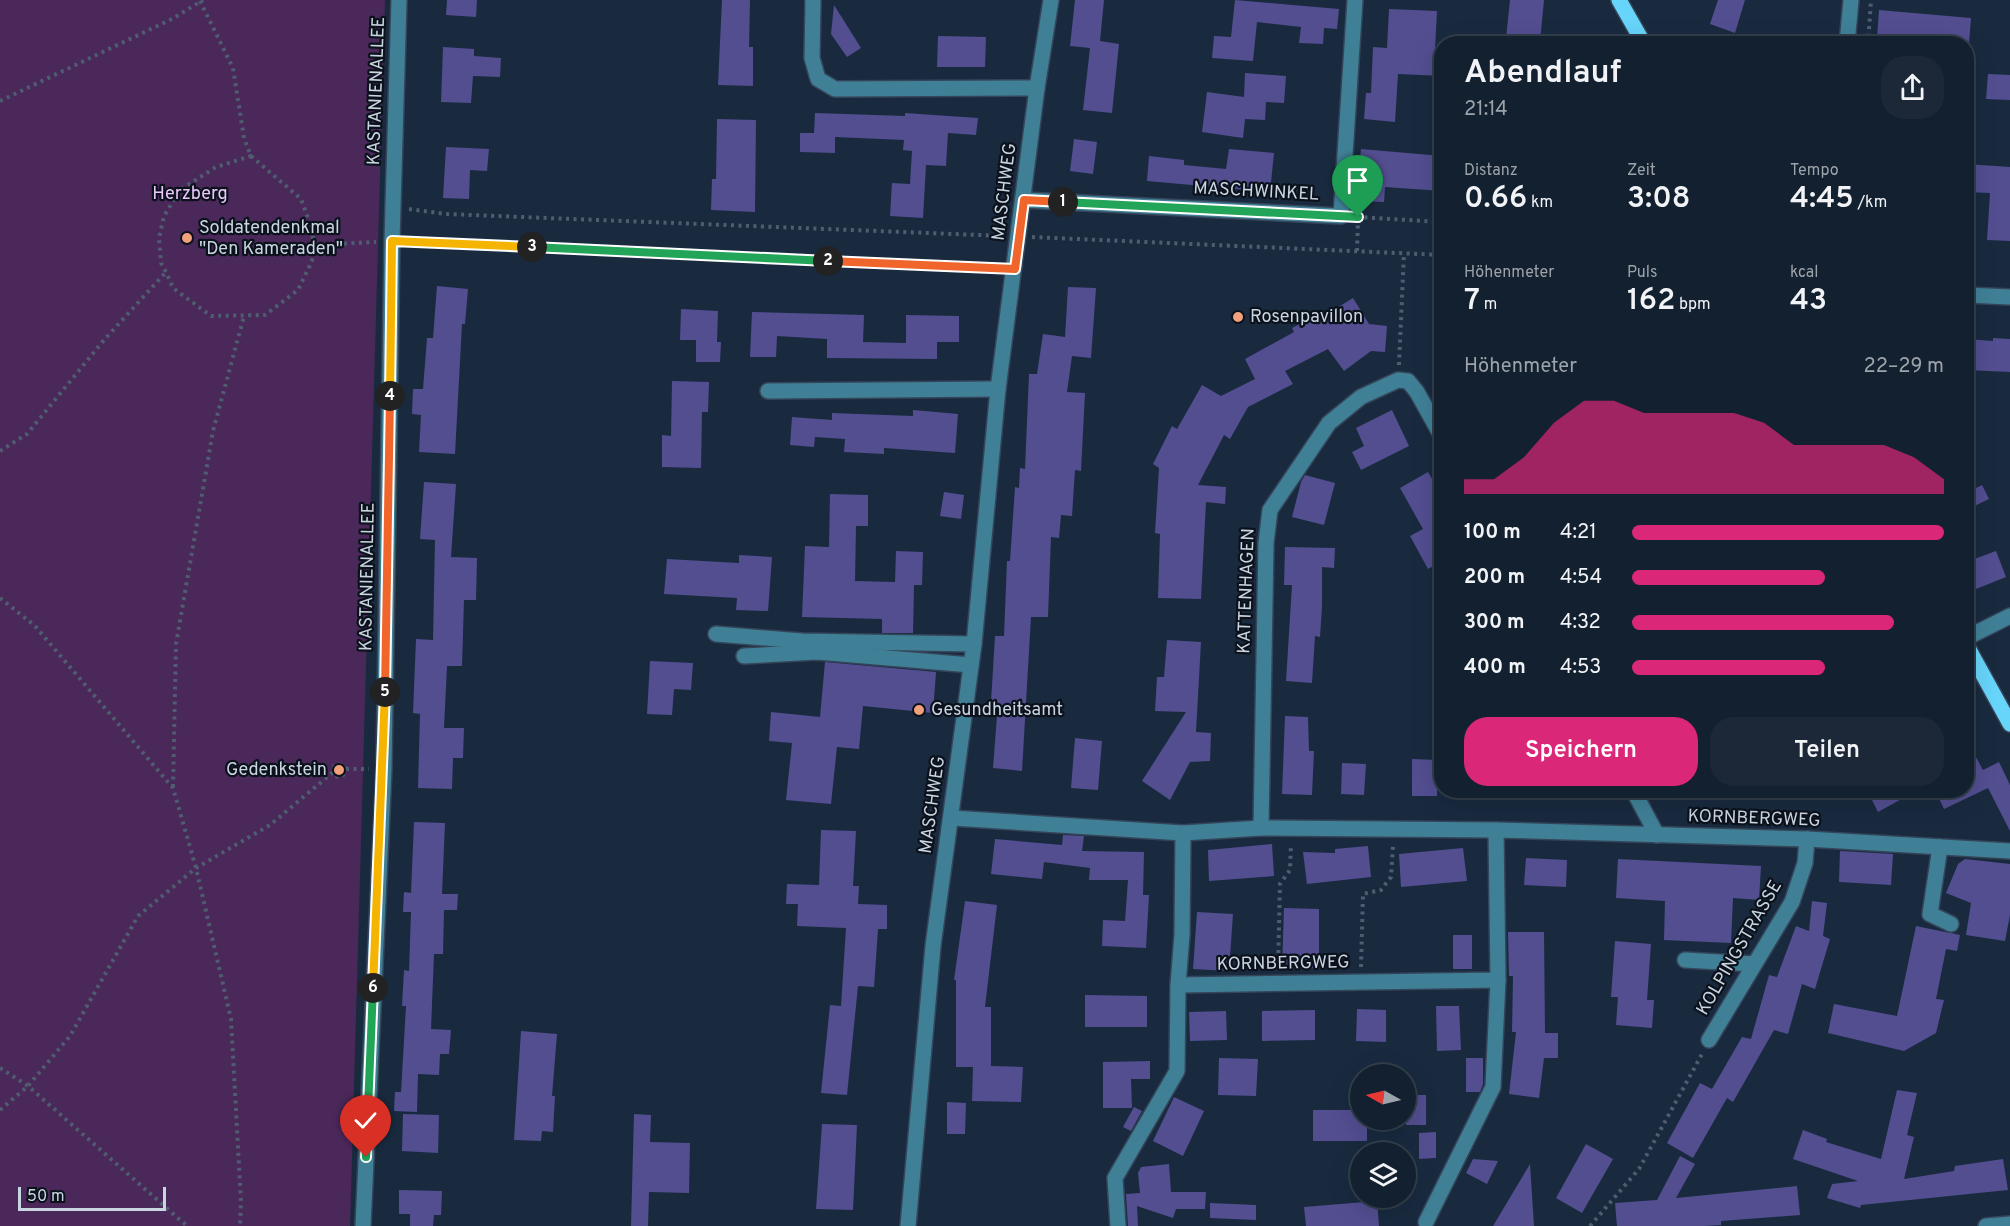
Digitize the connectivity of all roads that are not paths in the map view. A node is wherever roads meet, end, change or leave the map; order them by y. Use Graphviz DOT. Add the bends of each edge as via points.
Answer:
graph roads {
  1 [pos="399,0"];
  2 [pos="813,0"];
  3 [pos="1051,0"];
  4 [pos="1355,0"];
  5 [pos="1619,0"];
  6 [pos="1851,0"];
  7 [pos="1639,36"];
  8 [pos="1848,36"];
  9 [pos="1037,88"];
  10 [pos="1024,200"];
  11 [pos="1974,295"];
  12 [pos="2010,297"];
  13 [pos="998,389"];
  14 [pos="768,390"];
  15 [pos="1434,423"];
  16 [pos="2010,616"];
  17 [pos="716,634"];
  18 [pos="1974,634"];
  19 [pos="974,644"];
  20 [pos="744,656"];
  21 [pos="1974,659"];
  22 [pos="971,665"];
  23 [pos="2010,724"];
  24 [pos="1637,798"];
  25 [pos="952,818"];
  26 [pos="1261,828"];
  27 [pos="1496,830"];
  28 [pos="1183,833"];
  29 [pos="1657,835"];
  30 [pos="1807,839"];
  31 [pos="1940,847"];
  32 [pos="2010,851"];
  33 [pos="1951,924"];
  34 [pos="1685,960"];
  35 [pos="1754,964"];
  36 [pos="1498,980"];
  37 [pos="1178,985"];
  38 [pos="1709,1040"];
  39 [pos="1426,1222"];
  40 [pos="2010,1224"];
  41 [pos="363,1226"];
  42 [pos="908,1226"];
  43 [pos="1118,1226"];
  44 [pos="1986,1226"];
  1 -- 41 [label="street, KASTANIENALLEE" via="384,769"];
  2 -- 9 [label="street" via="812,58 818,79 835,89"];
  3 -- 9 [label="street, MASCHWEG"];
  4 -- 10 [label="street, MASCHWINKEL" via="1341,216"];
  5 -- 7 [label="main road"];
  6 -- 8 [label="street"];
  9 -- 10 [label="street, MASCHWEG"];
  10 -- 13 [label="street, MASCHWEG"];
  11 -- 12 [label="street"];
  13 -- 14 [label="street"];
  13 -- 19 [label="street, MASCHWEG"];
  15 -- 26 [label="street, KATTENHAGEN" via="1408,381 1398,380 1361,397 1329,423 1270,510 1266,543"];
  16 -- 18 [label="street"];
  17 -- 19 [label="street" via="802,641"];
  19 -- 22 [label="street, MASCHWEG"];
  20 -- 22 [label="street" via="817,652"];
  21 -- 23 [label="main road"];
  22 -- 25 [label="street, MASCHWEG"];
  24 -- 29 [label="street"];
  25 -- 28 [label="street, KORNBERGWEG"];
  25 -- 42 [label="street, MASCHWEG" via="933,946"];
  26 -- 27 [label="street, KORNBERGWEG"];
  26 -- 28 [label="street, KORNBERGWEG"];
  27 -- 29 [label="street, KORNBERGWEG"];
  27 -- 36 [label="street"];
  28 -- 37 [label="street"];
  29 -- 30 [label="street, KORNBERGWEG"];
  30 -- 31 [label="street, KORNBERGWEG"];
  30 -- 35 [label="street, KOLPINGSTRASSE" via="1805,863 1792,902"];
  31 -- 32 [label="street, KORNBERGWEG"];
  31 -- 33 [label="street" via="1930,914"];
  34 -- 35 [label="street"];
  35 -- 38 [label="street, KOLPINGSTRASSE"];
  36 -- 37 [label="street, KORNBERGWEG"];
  36 -- 39 [label="street" via="1493,1086"];
  37 -- 43 [label="street" via="1178,1071 1115,1178"];
  40 -- 44 [label="street"];
}
